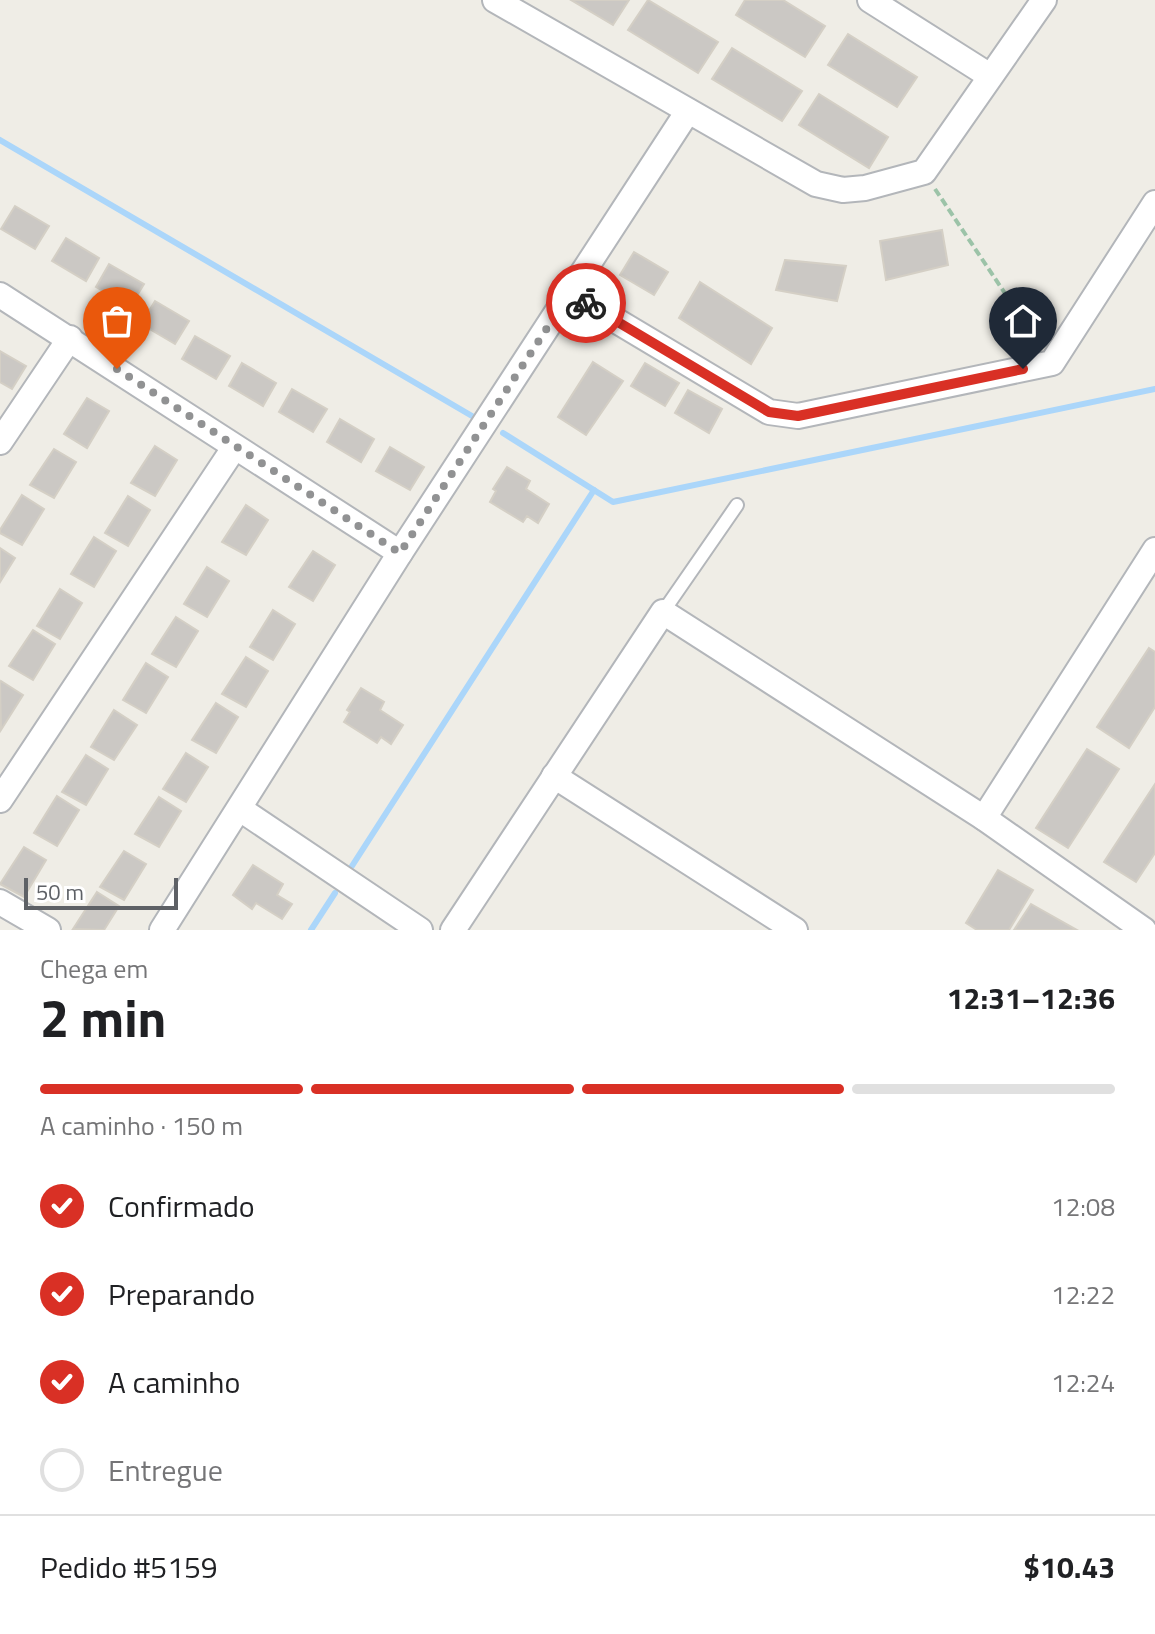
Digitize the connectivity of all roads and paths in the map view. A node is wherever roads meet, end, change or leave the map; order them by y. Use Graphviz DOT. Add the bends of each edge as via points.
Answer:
graph roads {
  1 [pos="495,0"];
  2 [pos="870,0"];
  3 [pos="1044,0"];
  4 [pos="990,76"];
  5 [pos="688,111"];
  6 [pos="924,172"];
  7 [pos="1155,203"];
  8 [pos="570,293"];
  9 [pos="0,295"];
  10 [pos="70,338"];
  11 [pos="1052,363"];
  12 [pos="0,442"];
  13 [pos="234,448"];
  14 [pos="737,505"];
  15 [pos="1155,550"];
  16 [pos="400,553"];
  17 [pos="663,612"];
  18 [pos="554,776"];
  19 [pos="0,800"];
  20 [pos="240,809"];
  21 [pos="984,818"];
  22 [pos="0,902"];
  23 [pos="1155,913"];
  24 [pos="48,930"];
  25 [pos="162,930"];
  26 [pos="420,930"];
  27 [pos="453,930"];
  28 [pos="795,930"];
  29 [pos="1144,930"];
  1 -- 5 [label="street"];
  2 -- 4 [label="street"];
  3 -- 4 [label="street"];
  4 -- 6 [label="street"];
  5 -- 6 [label="street" via="816,184 865,188"];
  5 -- 8 [label="street"];
  6 -- 11 [label="path"];
  7 -- 11 [label="street"];
  8 -- 11 [label="street" via="782,416"];
  8 -- 16 [label="street"];
  9 -- 10 [label="street"];
  10 -- 12 [label="street"];
  10 -- 13 [label="street"];
  13 -- 16 [label="street"];
  13 -- 19 [label="street"];
  14 -- 17 [label="lane"];
  15 -- 21 [label="street"];
  16 -- 20 [label="street"];
  17 -- 18 [label="street"];
  17 -- 21 [label="street"];
  18 -- 27 [label="street"];
  18 -- 28 [label="street"];
  20 -- 25 [label="street"];
  20 -- 26 [label="street"];
  21 -- 29 [label="street"];
  22 -- 24 [label="street"];
  23 -- 29 [label="street"];
}
